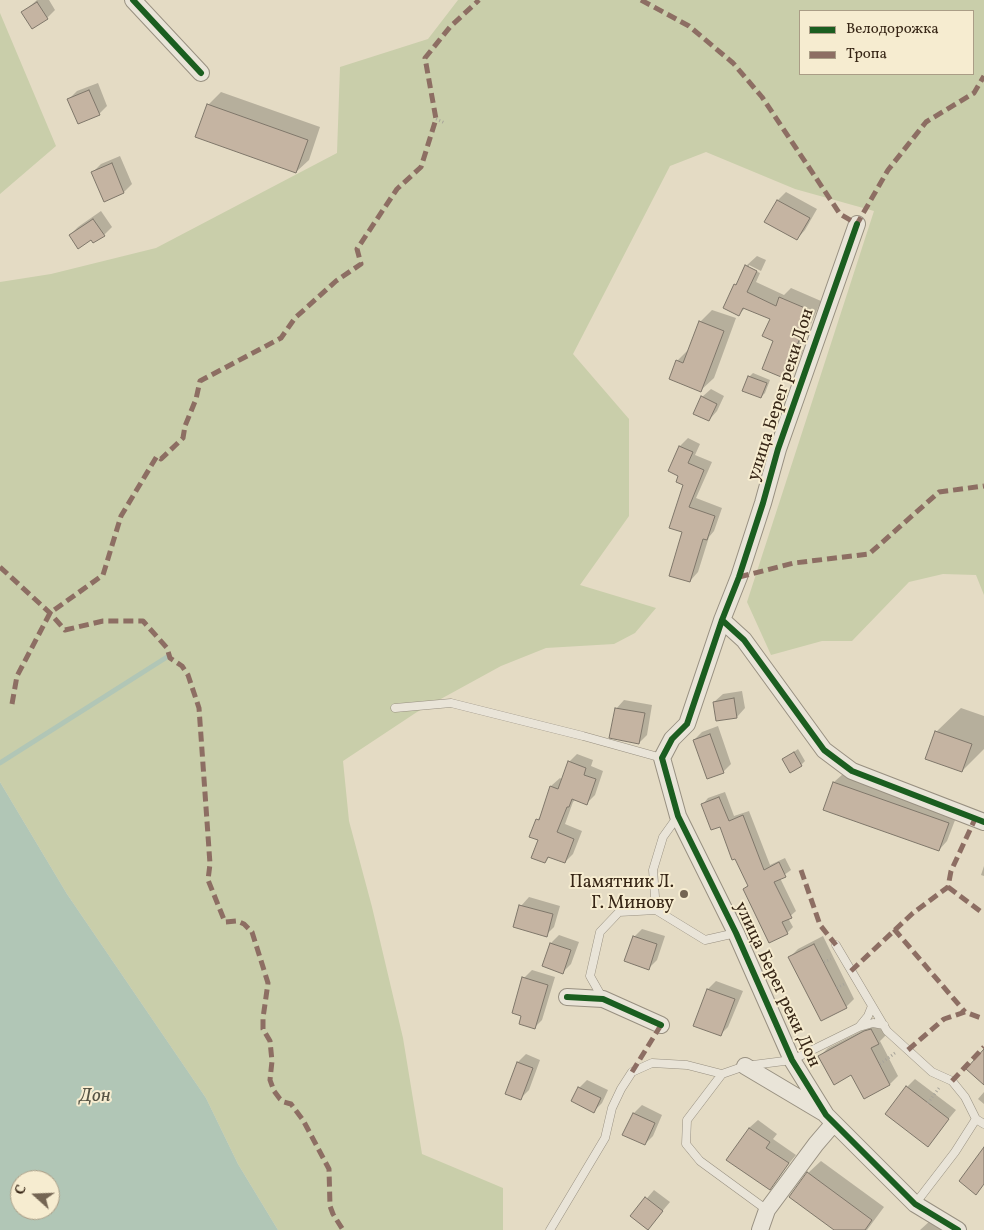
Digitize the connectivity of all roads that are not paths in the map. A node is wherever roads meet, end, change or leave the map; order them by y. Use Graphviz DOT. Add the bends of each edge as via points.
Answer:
graph roads {
  1 [pos="133,0"];
  2 [pos="202,74"];
  3 [pos="857,224"];
  4 [pos="722,620"];
  5 [pos="395,708"];
  6 [pos="662,758"];
  7 [pos="678,816"];
  8 [pos="984,822"];
  9 [pos="656,910"];
  10 [pos="736,933"];
  11 [pos="836,945"];
  12 [pos="567,996"];
  13 [pos="603,998"];
  14 [pos="872,1006"];
  15 [pos="661,1024"];
  16 [pos="884,1025"];
  17 [pos="859,1026"];
  18 [pos="792,1060"];
  19 [pos="745,1066"];
  20 [pos="722,1074"];
  21 [pos="830,1119"];
  22 [pos="976,1119"];
  23 [pos="984,1124"];
  24 [pos="915,1204"];
  25 [pos="767,1210"];
  26 [pos="550,1230"];
  27 [pos="760,1230"];
  28 [pos="958,1230"];
  1 -- 2 [label="street"];
  3 -- 4 [label="street, улица Берег реки Дон"];
  4 -- 6 [label="street, улица Берег реки Дон" via="687,724 672,739"];
  4 -- 8 [label="street" via="744,640 824,750 852,771"];
  5 -- 6 [label="lane" via="451,703"];
  6 -- 7 [label="street, улица Берег реки Дон"];
  7 -- 9 [label="lane" via="663,837 653,870"];
  7 -- 10 [label="street, улица Берег реки Дон"];
  9 -- 10 [label="lane" via="705,940"];
  9 -- 13 [label="lane" via="619,912 600,932 590,976"];
  10 -- 18 [label="street, улица Берег реки Дон"];
  11 -- 14 [label="lane"];
  12 -- 13 [label="street"];
  13 -- 15 [label="street"];
  14 -- 16 [label="lane"];
  14 -- 17 [label="lane"];
  16 -- 17 [label="lane"];
  16 -- 22 [label="lane" via="932,1072 952,1081"];
  17 -- 18 [label="lane"];
  18 -- 19 [label="lane"];
  18 -- 21 [label="street, улица Берег реки Дон"];
  19 -- 20 [label="lane"];
  19 -- 21 [label="street"];
  20 -- 25 [label="lane" via="687,1120 686,1144 700,1161"];
  20 -- 26 [label="lane" via="687,1065 652,1063 632,1072 612,1108 605,1138"];
  21 -- 24 [label="street, улица Берег реки Дон"];
  21 -- 25 [label="street" via="816,1144"];
  22 -- 23 [label="lane"];
  22 -- 24 [label="lane"];
  24 -- 28 [label="street, улица Берег реки Дон"];
  25 -- 27 [label="street"];
}
